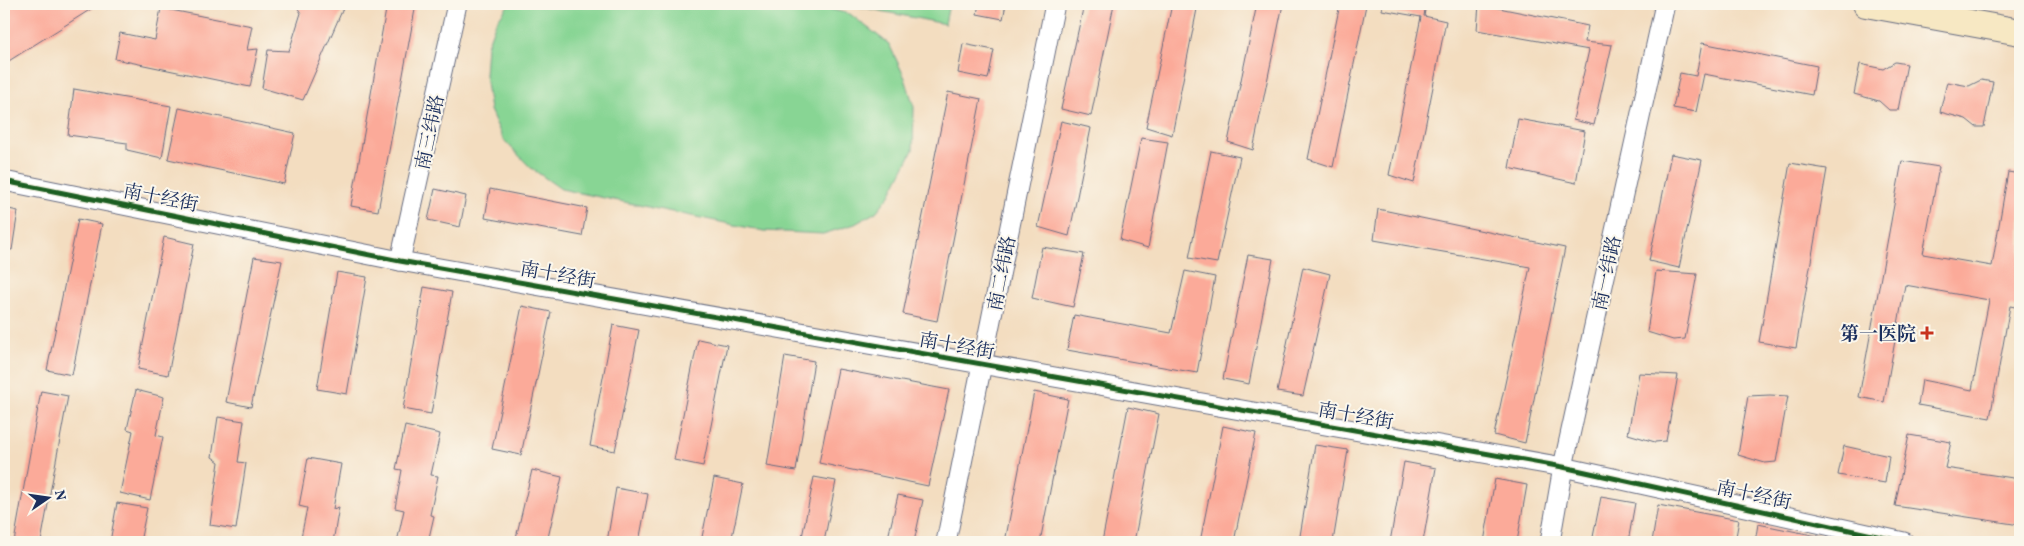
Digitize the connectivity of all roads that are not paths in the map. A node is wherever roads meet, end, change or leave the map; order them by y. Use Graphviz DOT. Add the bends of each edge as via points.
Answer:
graph roads {
  1 [pos="456,4"];
  2 [pos="1054,4"];
  3 [pos="1665,4"];
  4 [pos="1866,4"];
  5 [pos="2020,32"];
  6 [pos="4,181"];
  7 [pos="400,261"];
  8 [pos="983,364"];
  9 [pos="1563,467"];
  10 [pos="946,542"];
  11 [pos="1550,542"];
  12 [pos="1904,542"];
  1 -- 7 [label="street, 南三纬路"];
  2 -- 8 [label="street, 南二纬路"];
  3 -- 9 [label="street, 南一纬路"];
  4 -- 5 [label="main road"];
  6 -- 7 [label="street, 南十经街"];
  7 -- 8 [label="street, 南十经街"];
  8 -- 9 [label="street, 南十经街"];
  8 -- 10 [label="street, 南二纬路"];
  9 -- 11 [label="street, 南一纬路"];
  9 -- 12 [label="street, 南十经街"];
}
